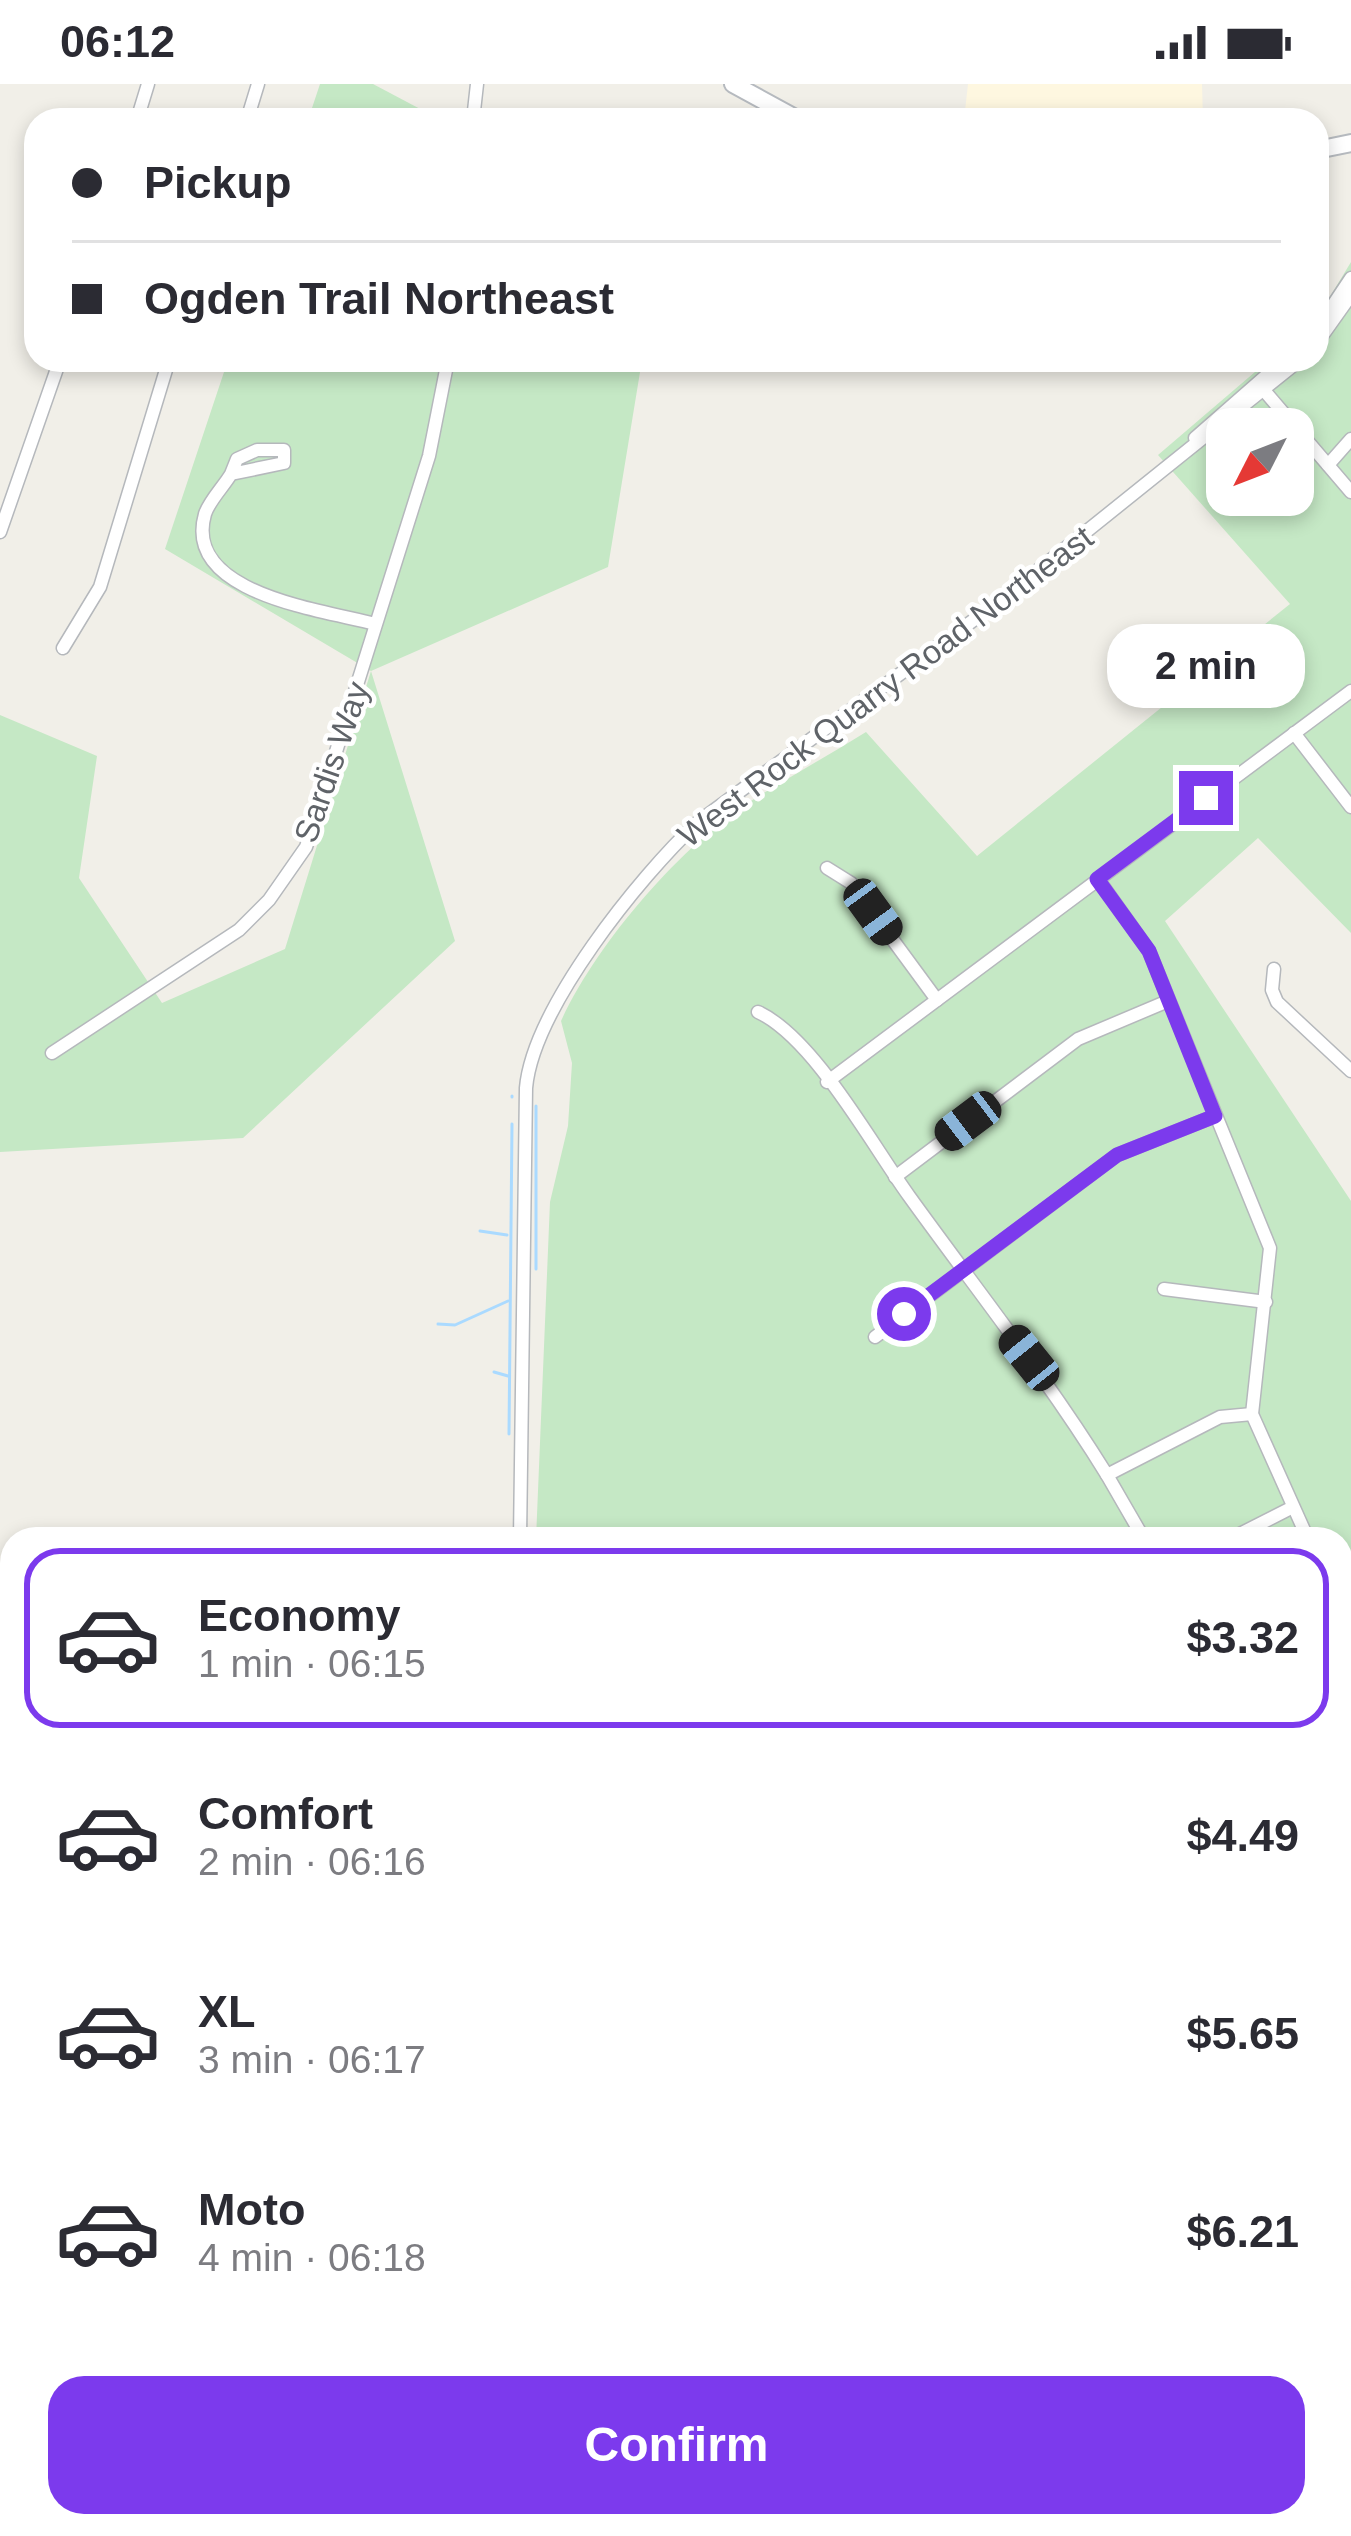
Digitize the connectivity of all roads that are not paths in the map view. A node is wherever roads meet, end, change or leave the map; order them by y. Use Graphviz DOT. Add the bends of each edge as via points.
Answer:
graph roads {
  1 [pos="733,84"];
  2 [pos="777,108"];
  3 [pos="1351,278"];
  4 [pos="1351,295"];
  5 [pos="1329,310"];
  6 [pos="1329,326"];
  7 [pos="56,372"];
  8 [pos="165,372"];
  9 [pos="446,372"];
  10 [pos="1274,372"];
  11 [pos="1283,372"];
  12 [pos="1261,387"];
  13 [pos="1351,439"];
  14 [pos="1328,465"];
  15 [pos="231,474"];
  16 [pos="1351,492"];
  17 [pos="0,532"];
  18 [pos="375,624"];
  19 [pos="63,648"];
  20 [pos="1351,691"];
  21 [pos="1294,734"];
  22 [pos="1351,807"];
  23 [pos="826,868"];
  24 [pos="1097,879"];
  25 [pos="1274,969"];
  26 [pos="937,1000"];
  27 [pos="1168,1001"];
  28 [pos="758,1012"];
  29 [pos="52,1053"];
  30 [pos="1351,1071"];
  31 [pos="827,1082"];
  32 [pos="1215,1116"];
  33 [pos="895,1177"];
  34 [pos="961,1268"];
  35 [pos="1164,1289"];
  36 [pos="1266,1302"];
  37 [pos="875,1337"];
  38 [pos="1252,1414"];
  39 [pos="1107,1475"];
  40 [pos="1293,1507"];
  41 [pos="520,1527"];
  42 [pos="1137,1527"];
  43 [pos="1254,1527"];
  44 [pos="1302,1527"];
  1 -- 2 [label="street"];
  3 -- 5 [label="street"];
  4 -- 6 [label="street"];
  7 -- 17 [label="street"];
  8 -- 19 [label="street" via="100,586"];
  9 -- 18 [label="street, Sardis Way" via="429,456"];
  10 -- 12 [label="street, West Rock Quarry Road Northeast"];
  11 -- 12 [label="street, West Rock Quarry Road Northeast"];
  12 -- 14 [label="street"];
  12 -- 41 [label="street, West Rock Quarry Road Northeast" via="928,655 698,822 658,863 548,1016 526,1088"];
  13 -- 14 [label="street"];
  14 -- 16 [label="street"];
  15 -- 18 [label="street" via="205,514 206,550 222,574"];
  18 -- 29 [label="street, Sardis Way" via="306,847 269,900 239,930"];
  20 -- 21 [label="street"];
  21 -- 22 [label="street"];
  21 -- 24 [label="street"];
  23 -- 26 [label="street" via="851,883"];
  24 -- 26 [label="street"];
  24 -- 27 [label="street" via="1149,951"];
  25 -- 30 [label="street" via="1277,1001"];
  26 -- 31 [label="street"];
  27 -- 32 [label="street"];
  27 -- 33 [label="street" via="1078,1039"];
  28 -- 31 [label="street" via="781,1023"];
  31 -- 33 [label="street"];
  32 -- 34 [label="street" via="1117,1155"];
  32 -- 36 [label="street" via="1270,1248"];
  33 -- 34 [label="street"];
  34 -- 37 [label="street"];
  34 -- 39 [label="street"];
  35 -- 36 [label="street"];
  36 -- 38 [label="street"];
  38 -- 39 [label="street" via="1220,1418"];
  38 -- 40 [label="street"];
  39 -- 42 [label="street"];
  40 -- 43 [label="street"];
  40 -- 44 [label="street"];
}
